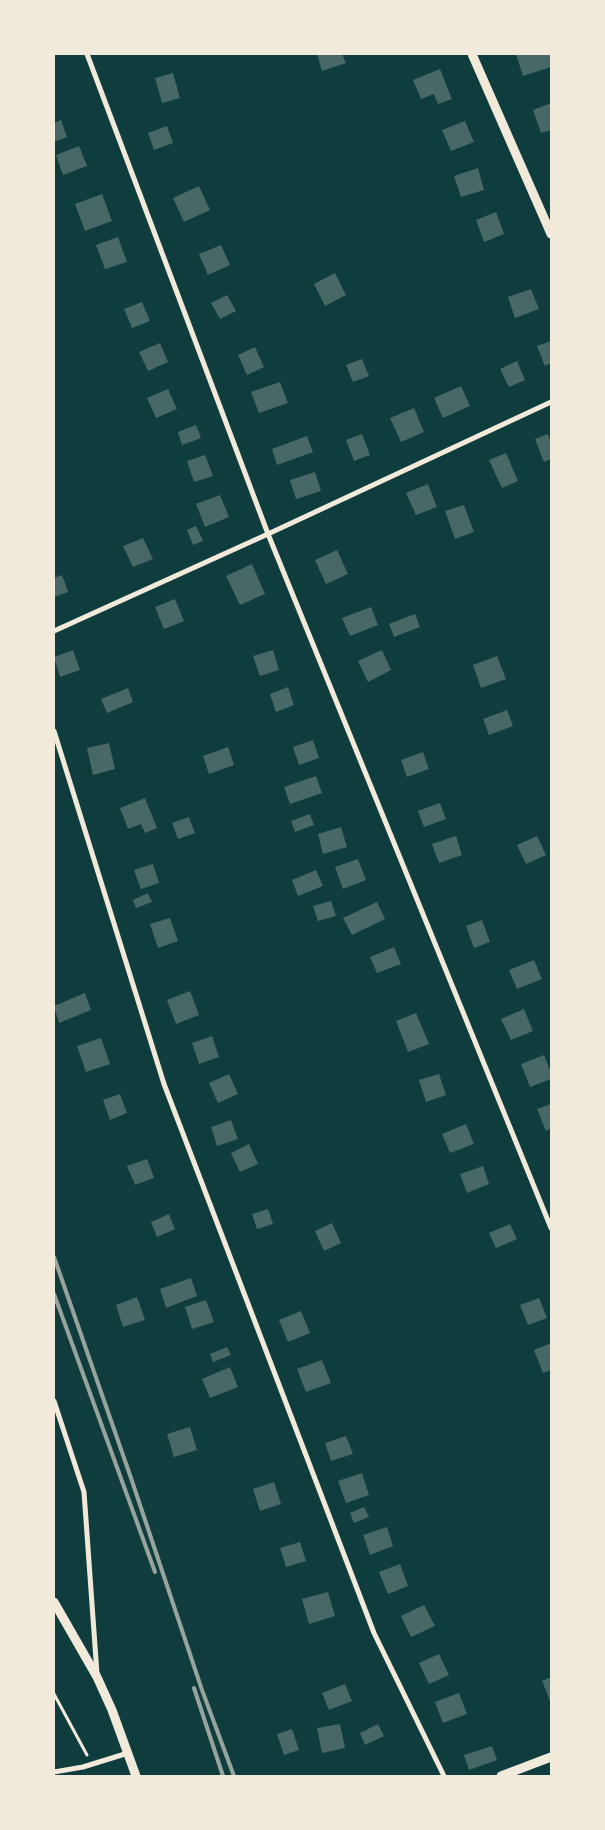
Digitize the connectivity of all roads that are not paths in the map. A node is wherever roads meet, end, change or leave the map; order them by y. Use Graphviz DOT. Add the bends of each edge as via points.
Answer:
graph roads {
  1 [pos="87,54"];
  2 [pos="472,54"];
  3 [pos="551,234"];
  4 [pos="551,402"];
  5 [pos="268,534"];
  6 [pos="54,631"];
  7 [pos="54,731"];
  8 [pos="551,1228"];
  9 [pos="54,1401"];
  10 [pos="54,1602"];
  11 [pos="97,1677"];
  12 [pos="128,1753"];
  13 [pos="551,1757"];
  14 [pos="54,1772"];
  15 [pos="136,1776"];
  16 [pos="444,1776"];
  17 [pos="501,1776"];
  1 -- 5 [label="street"];
  2 -- 3 [label="street"];
  4 -- 5 [label="street"];
  5 -- 6 [label="street"];
  5 -- 8 [label="street"];
  7 -- 16 [label="street" via="164,1084 374,1633"];
  9 -- 11 [label="street" via="84,1492"];
  10 -- 11 [label="street"];
  11 -- 12 [label="street"];
  12 -- 14 [label="street"];
  12 -- 15 [label="street"];
  13 -- 17 [label="street"];
}
